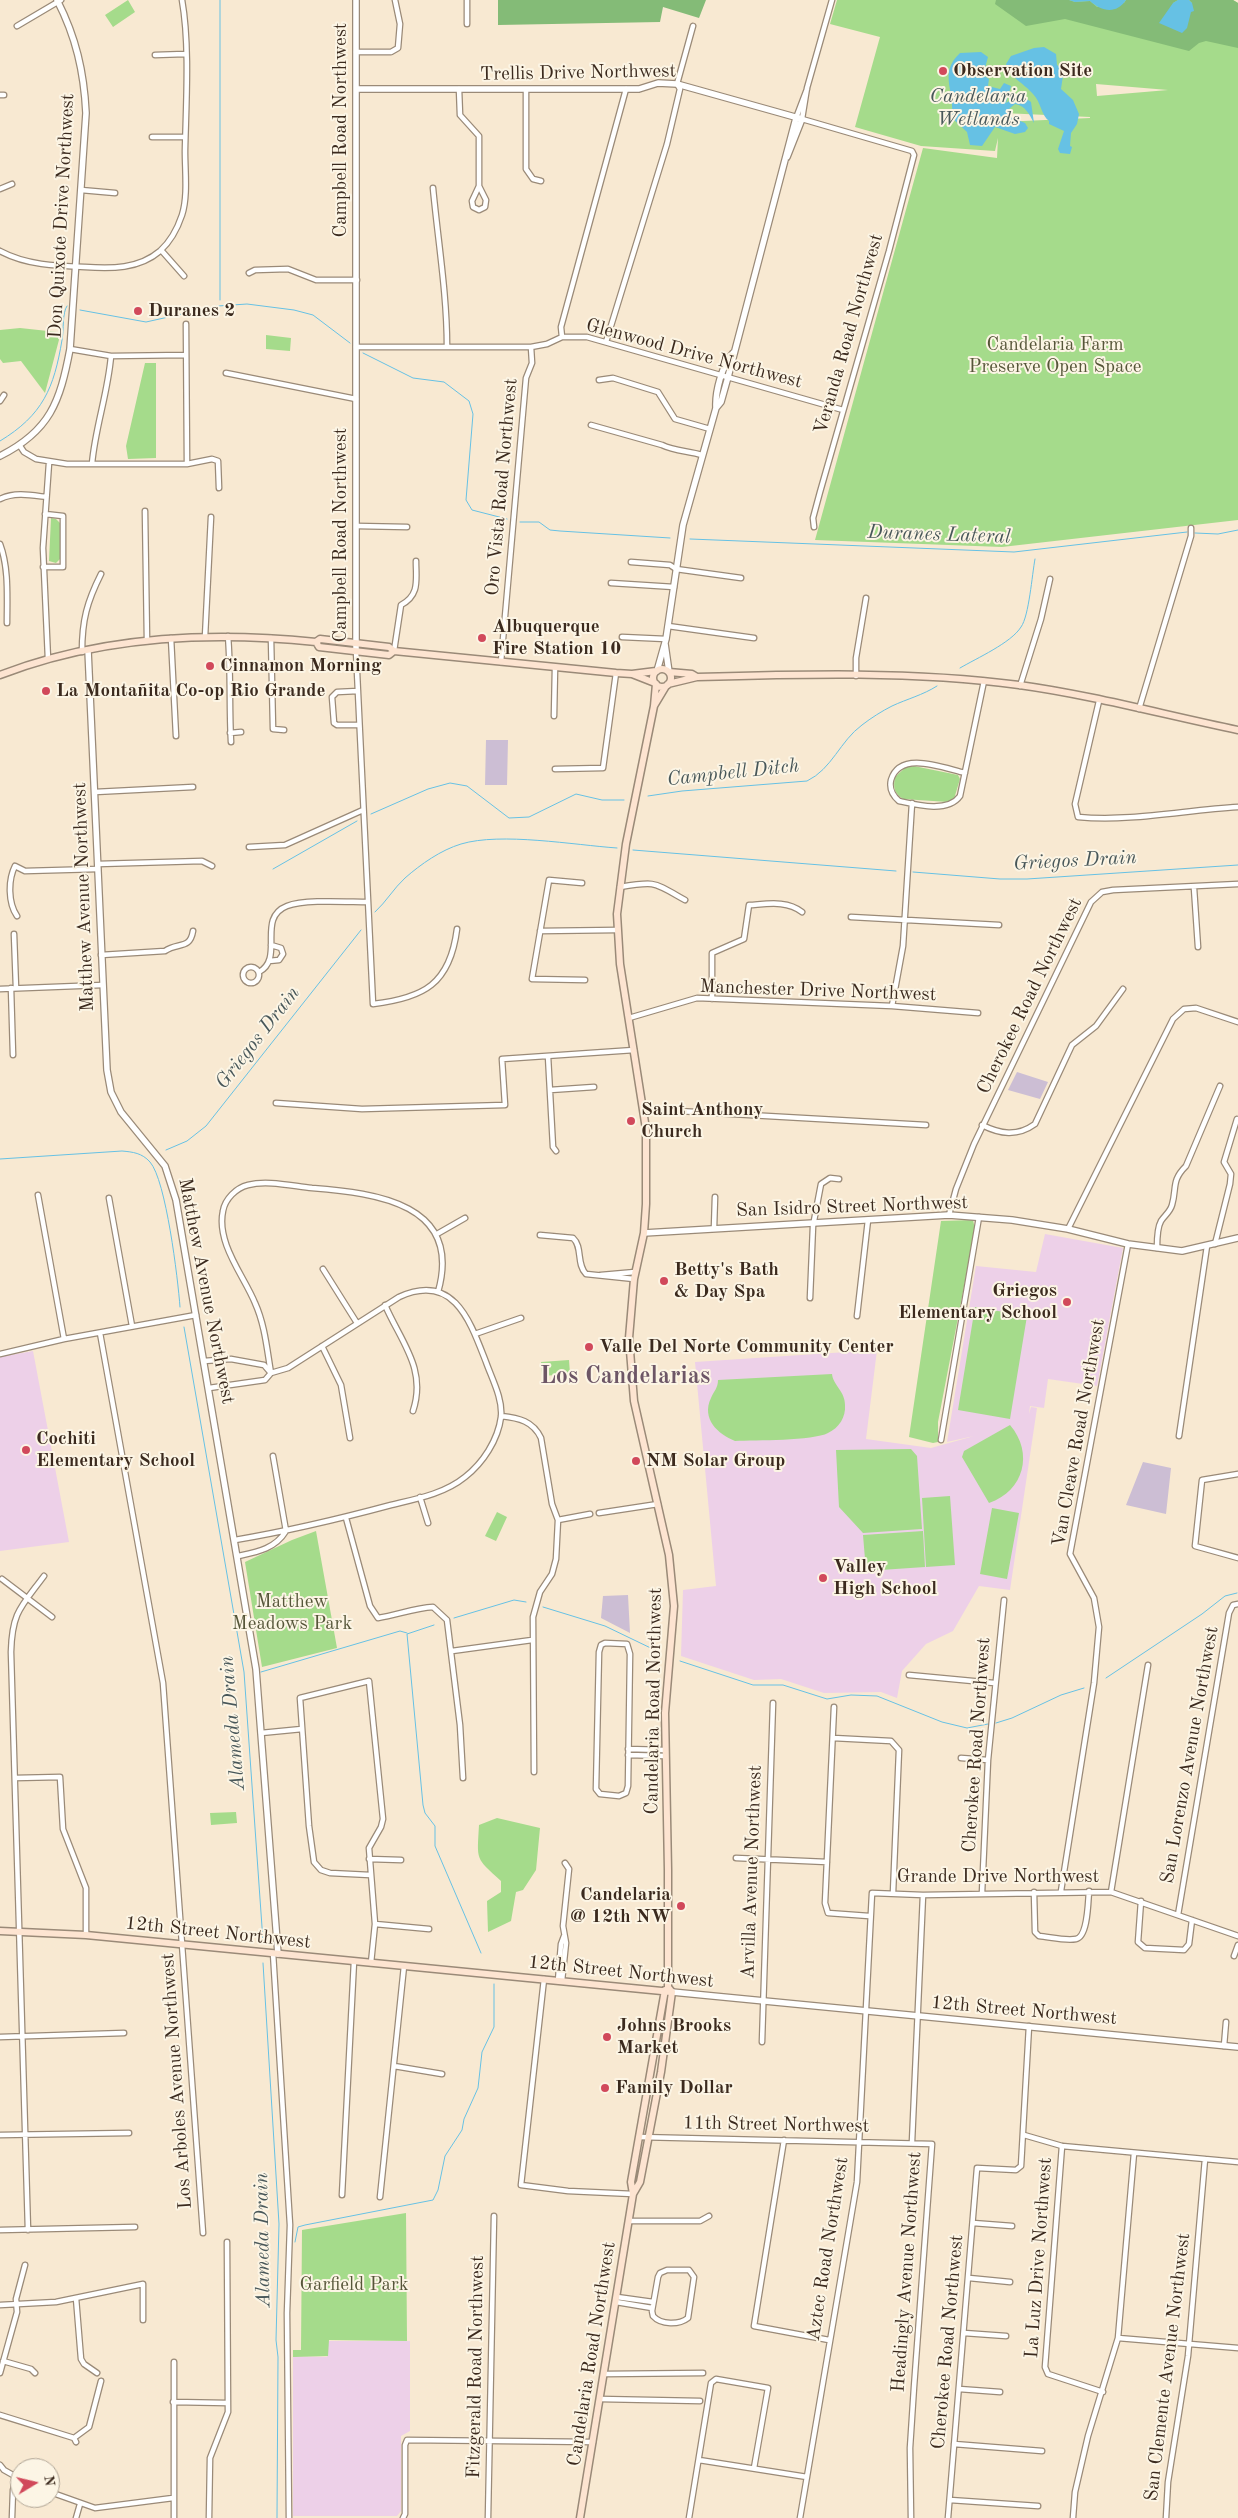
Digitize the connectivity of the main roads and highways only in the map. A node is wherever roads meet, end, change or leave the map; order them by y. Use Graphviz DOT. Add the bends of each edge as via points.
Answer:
graph roads {
  1 [pos="316,642"];
  2 [pos="394,651"];
  3 [pos="657,671"];
  4 [pos="669,672"];
  5 [pos="632,674"];
  6 [pos="0,675"];
  7 [pos="697,676"];
  8 [pos="656,683"];
  9 [pos="667,685"];
  10 [pos="654,706"];
  11 [pos="1238,730"];
  12 [pos="0,1931"];
  13 [pos="668,1990"];
  14 [pos="633,2194"];
  15 [pos="580,2518"];
  1 -- 2 [label="main road" via="320,639 356,643 389,647"];
  1 -- 2 [label="main road" via="319,647 389,655"];
  1 -- 6 [label="main road" via="228,636 147,640 48,659"];
  2 -- 5 [label="main road"];
  3 -- 4 [label="main road" via="664,669"];
  3 -- 5 [label="main road"];
  3 -- 8 [label="main road" via="654,676"];
  4 -- 7 [label="main road"];
  4 -- 9 [label="main road" via="671,677"];
  5 -- 8 [label="main road"];
  7 -- 9 [label="main road"];
  7 -- 11 [label="main road" via="856,676 984,681 1098,700"];
  8 -- 9 [label="main road"];
  8 -- 10 [label="main road"];
  9 -- 10 [label="main road"];
  10 -- 13 [label="main road, Candelaria Road Northwest" via="637,783 620,887 617,930 647,1154 644,1234 634,1276 629,1338 630,1373 669,1555 674,1606 667,1674 665,1753"];
  12 -- 13 [label="main road, 12th Street Northwest" via="86,1935"];
  13 -- 14 [label="main road, Candelaria Road Northwest" via="631,2182"];
  13 -- 14 [label="main road, Candelaria Road Northwest" via="660,2072 640,2182"];
  14 -- 15 [label="main road, Candelaria Road Northwest"];
}
